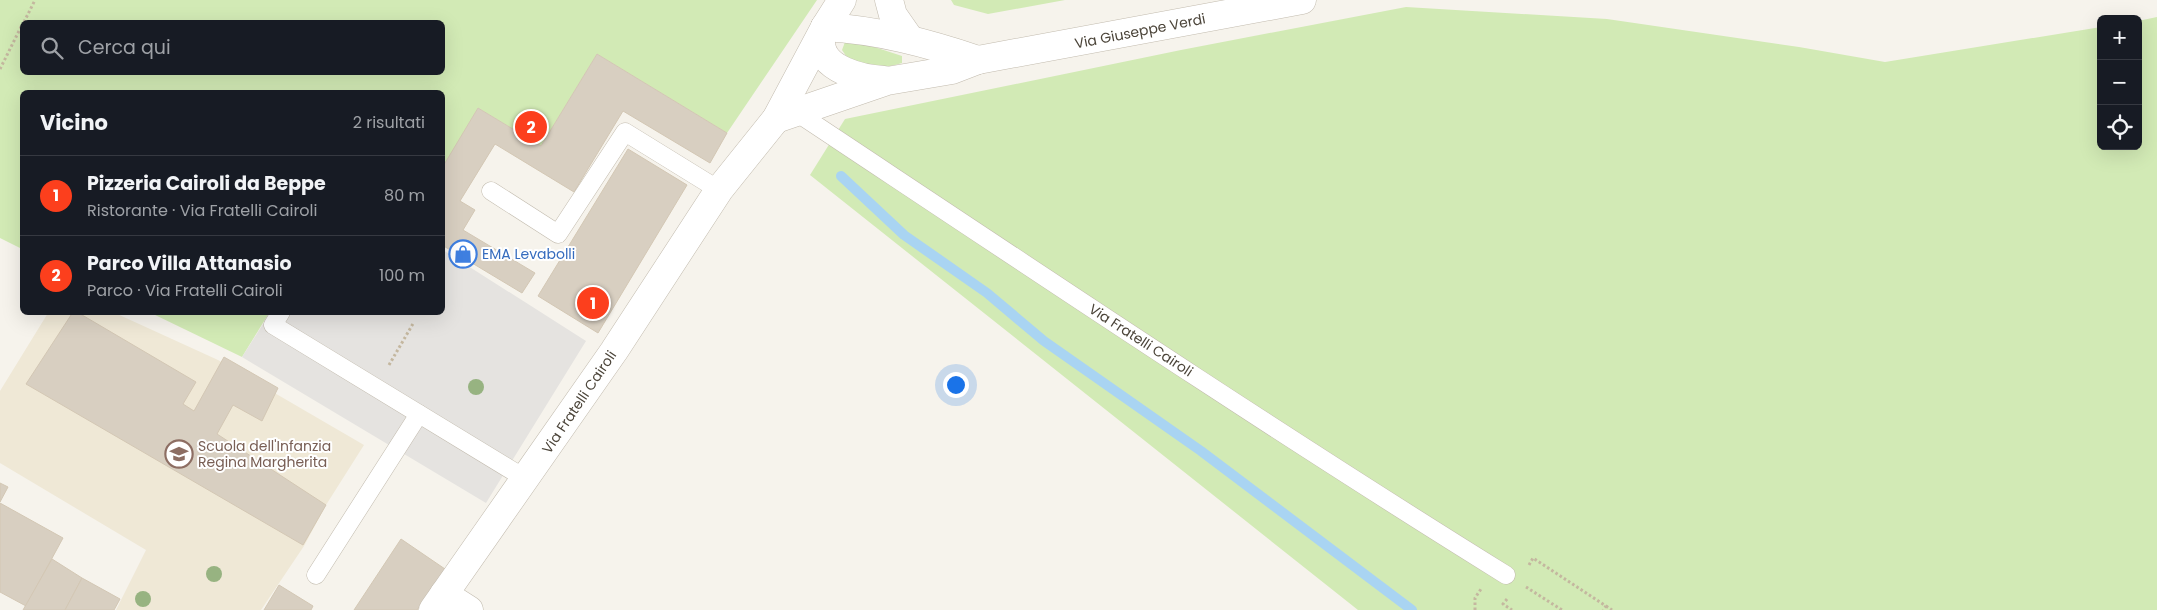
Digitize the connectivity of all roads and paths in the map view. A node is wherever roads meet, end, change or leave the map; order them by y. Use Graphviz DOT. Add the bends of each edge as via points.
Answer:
graph roads {
  1 [pos="35,0"];
  2 [pos="842,0"];
  3 [pos="889,0"];
  4 [pos="1302,0"];
  5 [pos="25,20"];
  6 [pos="825,26"];
  7 [pos="20,30"];
  8 [pos="909,38"];
  9 [pos="978,60"];
  10 [pos="0,69"];
  11 [pos="886,81"];
  12 [pos="786,116"];
  13 [pos="720,190"];
  14 [pos="492,191"];
  15 [pos="277,319"];
  16 [pos="414,322"];
  17 [pos="376,388"];
  18 [pos="419,414"];
  19 [pos="526,479"];
  20 [pos="316,575"];
  21 [pos="1512,578"];
  22 [pos="439,602"];
  23 [pos="1606,606"];
  24 [pos="470,610"];
  25 [pos="1512,610"];
  26 [pos="1562,610"];
  27 [pos="1603,610"];
  28 [pos="1612,610"];
  1 -- 5 [label="path"];
  2 -- 6 [label="street, Via Fratelli Cairoli"];
  3 -- 8 [label="street" via="893,15"];
  4 -- 9 [label="street, Via Giuseppe Verdi"];
  6 -- 8 [label="street, Via Giuseppe Verdi"];
  6 -- 11 [label="street, Via Giuseppe Verdi" via="821,43 824,53 837,68 865,80"];
  6 -- 12 [label="street, Via Fratelli Cairoli"];
  7 -- 10 [label="path"];
  8 -- 9 [label="street, Via Giuseppe Verdi"];
  9 -- 11 [label="street, Via Giuseppe Verdi" via="952,70"];
  11 -- 12 [label="street, Via Giuseppe Verdi"];
  12 -- 13 [label="street, Via Fratelli Cairoli"];
  12 -- 21 [label="lane, Via Fratelli Cairoli" via="958,221 1401,510"];
  13 -- 14 [label="lane" via="626,132 558,234"];
  13 -- 19 [label="street, Via Fratelli Cairoli"];
  15 -- 17 [label="lane"];
  16 -- 17 [label="path"];
  17 -- 18 [label="lane"];
  18 -- 19 [label="lane"];
  18 -- 20 [label="lane"];
  19 -- 22 [label="street, Via Fratelli Cairoli"];
  21 -- 23 [label="path" via="1533,558"];
  21 -- 25 [label="path" via="1503,604"];
  21 -- 26 [label="path"];
  22 -- 24 [label="street"];
  23 -- 27 [label="path"];
  23 -- 28 [label="path"];
}
